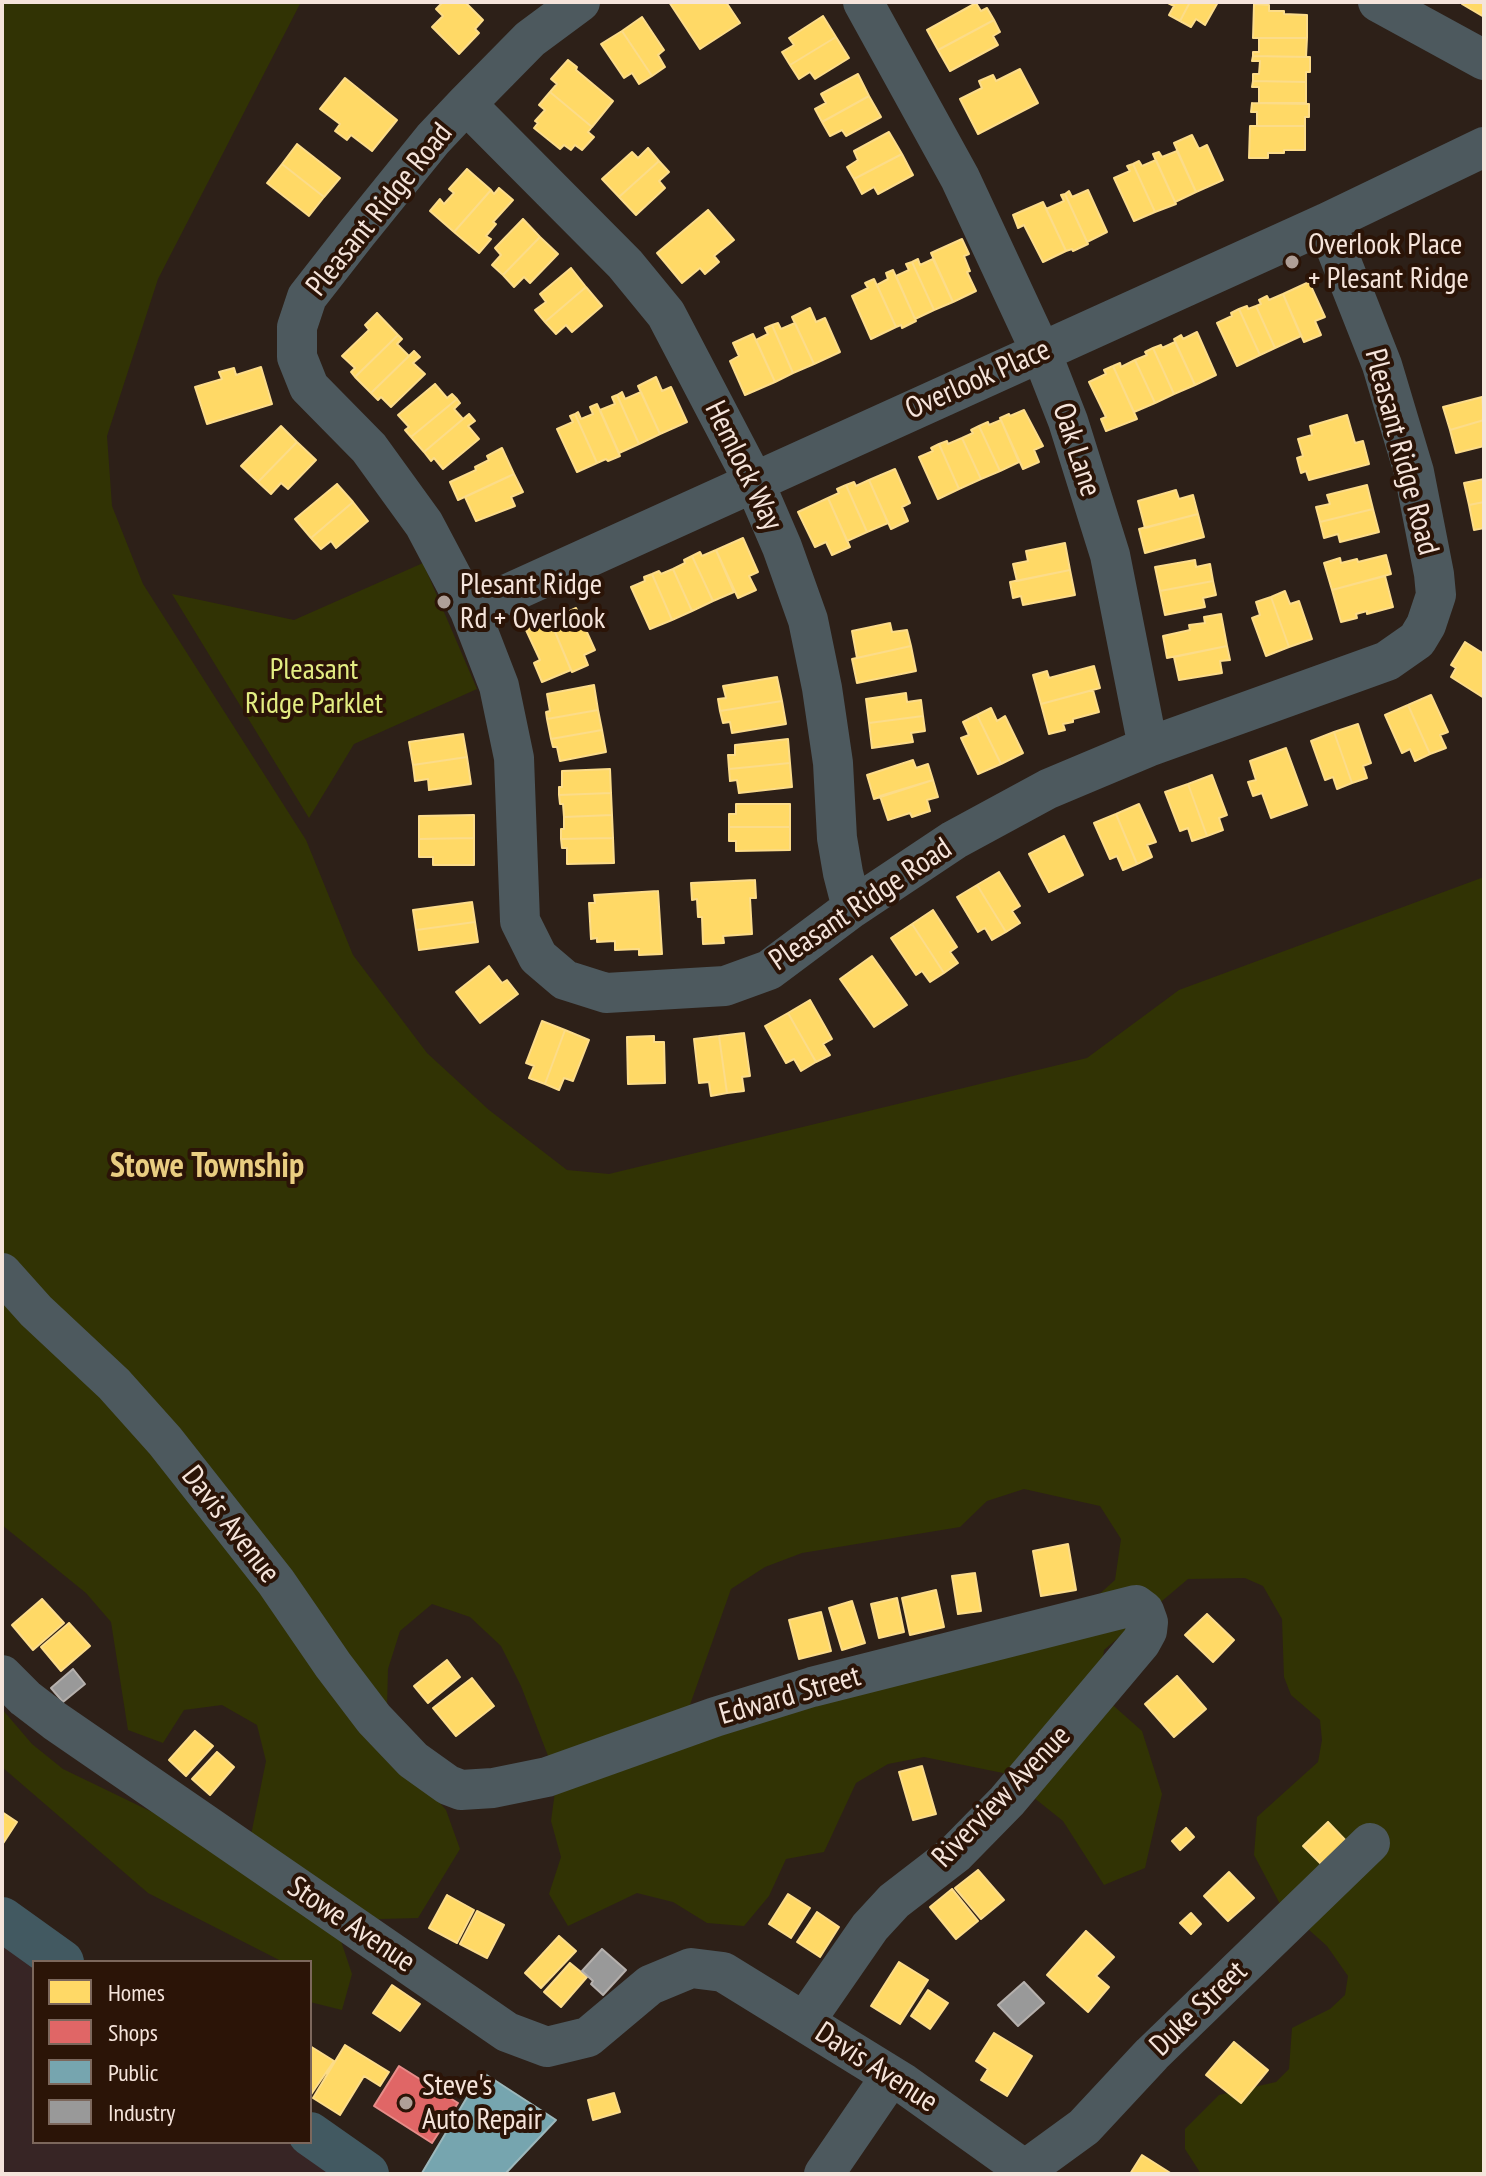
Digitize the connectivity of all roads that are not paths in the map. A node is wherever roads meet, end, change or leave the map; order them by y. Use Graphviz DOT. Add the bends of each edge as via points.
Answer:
graph roads {
  1 [pos="580,2"];
  2 [pos="863,2"];
  3 [pos="1378,2"];
  4 [pos="1484,60"];
  5 [pos="466,104"];
  6 [pos="1484,147"];
  7 [pos="1326,223"];
  8 [pos="1041,352"];
  9 [pos="754,482"];
  10 [pos="470,611"];
  11 [pos="1148,747"];
  12 [pos="852,908"];
  13 [pos="2,1273"];
  14 [pos="1136,1605"];
  15 [pos="2,1675"];
  16 [pos="448,1785"];
  17 [pos="1370,1843"];
  18 [pos="2,1919"];
  19 [pos="59,1960"];
  20 [pos="723,1972"];
  21 [pos="805,2021"];
  22 [pos="891,2076"];
  23 [pos="312,2135"];
  24 [pos="1025,2172"];
  25 [pos="367,2174"];
  26 [pos="824,2174"];
  1 -- 5 [label="street, Pleasant Ridge Road" via="530,39"];
  2 -- 8 [label="street, Oak Lane" via="960,178"];
  3 -- 4 [label="street"];
  5 -- 9 [label="street, Hemlock Way" via="625,264 666,314"];
  5 -- 10 [label="street, Pleasant Ridge Road" via="307,297 297,327 297,357 309,387 369,448 424,524"];
  6 -- 7 [label="street, Overlook Place"];
  7 -- 8 [label="street, Overlook Place"];
  7 -- 11 [label="street, Pleasant Ridge Road" via="1382,365 1414,472 1434,574 1432,610 1417,640 1387,661"];
  8 -- 9 [label="street, Overlook Place"];
  8 -- 11 [label="street, Oak Lane" via="1110,555"];
  9 -- 10 [label="street, Overlook Place"];
  9 -- 12 [label="street, Hemlock Way" via="808,620 833,763 837,838"];
  10 -- 12 [label="street, Pleasant Ridge Road" via="499,686 514,758 520,921 538,957 565,980 606,993 725,986 769,970"];
  11 -- 12 [label="street, Pleasant Ridge Road" via="1048,789 954,840"];
  13 -- 16 [label="street, Davis Avenue" via="165,1441 374,1719 413,1760"];
  14 -- 16 [label="street, Edward Street" via="812,1687 547,1777 493,1788 461,1790"];
  14 -- 21 [label="street, Riverview Avenue" via="1148,1622 1141,1642 1007,1801 870,1927"];
  15 -- 20 [label="street, Stowe Avenue" via="55,1721 507,2032 547,2047 588,2037 650,1985 691,1968"];
  17 -- 24 [label="street, Duke Street" via="1084,2127"];
  18 -- 19 [label="main road"];
  20 -- 21 [label="street, Davis Avenue"];
  21 -- 22 [label="street, Davis Avenue"];
  22 -- 24 [label="street, Davis Avenue"];
  22 -- 26 [label="street"];
  23 -- 25 [label="main road"];
}
